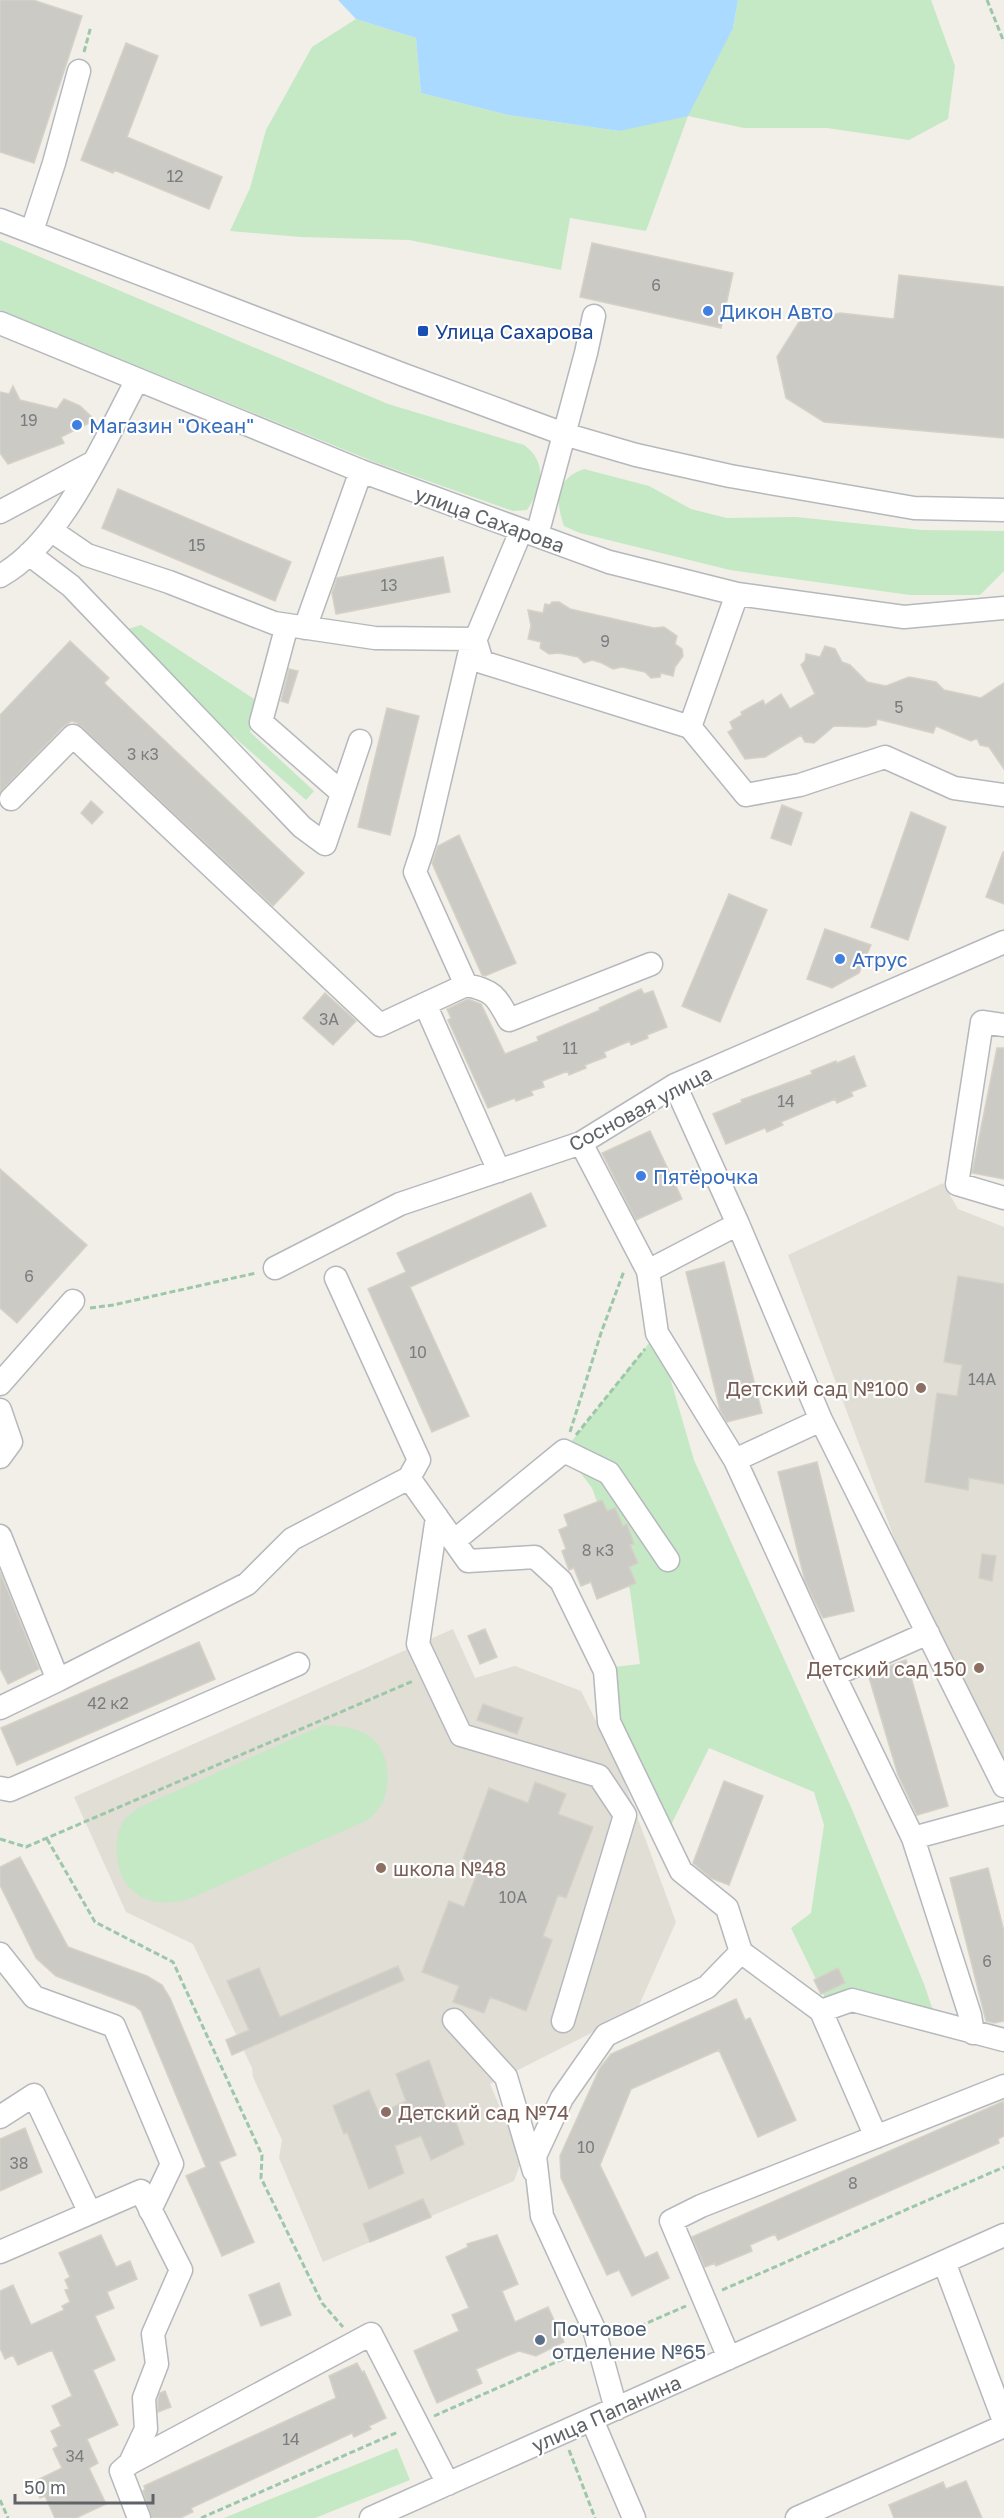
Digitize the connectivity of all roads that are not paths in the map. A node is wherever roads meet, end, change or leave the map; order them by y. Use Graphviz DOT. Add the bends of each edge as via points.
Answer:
graph roads {
  1 [pos="79,72"];
  2 [pos="0,220"];
  3 [pos="32,231"];
  4 [pos="594,316"];
  5 [pos="0,323"];
  6 [pos="137,380"];
  7 [pos="564,434"];
  8 [pos="93,462"];
  9 [pos="361,471"];
  10 [pos="1004,510"];
  11 [pos="0,512"];
  12 [pos="52,531"];
  13 [pos="529,533"];
  14 [pos="14,566"];
  15 [pos="0,590"];
  16 [pos="737,594"];
  17 [pos="1004,608"];
  18 [pos="296,626"];
  19 [pos="475,639"];
  20 [pos="690,727"];
  21 [pos="360,741"];
  22 [pos="342,793"];
  23 [pos="1004,795"];
  24 [pos="12,799"];
  25 [pos="1004,942"];
  26 [pos="651,964"];
  27 [pos="466,985"];
  28 [pos="425,1004"];
  29 [pos="1004,1024"];
  30 [pos="675,1085"];
  31 [pos="581,1143"];
  32 [pos="499,1171"];
  33 [pos="1004,1198"];
  34 [pos="738,1224"];
  35 [pos="275,1268"];
  36 [pos="648,1271"];
  37 [pos="336,1278"];
  38 [pos="69,1306"];
  39 [pos="0,1384"];
  40 [pos="0,1410"];
  41 [pos="821,1420"];
  42 [pos="0,1457"];
  43 [pos="735,1460"];
  44 [pos="409,1478"];
  45 [pos="437,1517"];
  46 [pos="0,1536"];
  47 [pos="454,1541"];
  48 [pos="668,1560"];
  49 [pos="928,1633"];
  50 [pos="298,1664"];
  51 [pos="834,1675"];
  52 [pos="58,1680"];
  53 [pos="0,1708"];
  54 [pos="1004,1786"];
  55 [pos="0,1788"];
  56 [pos="1004,1814"];
  57 [pos="913,1838"];
  58 [pos="741,1952"];
  59 [pos="0,1954"];
  60 [pos="821,2011"];
  61 [pos="454,2020"];
  62 [pos="563,2021"];
  63 [pos="973,2033"];
  64 [pos="1004,2040"];
  65 [pos="1004,2086"];
  66 [pos="0,2117"];
  67 [pos="876,2137"];
  68 [pos="539,2189"];
  69 [pos="150,2210"];
  70 [pos="90,2213"];
  71 [pos="1004,2235"];
  72 [pos="0,2252"];
  73 [pos="944,2262"];
  74 [pos="729,2358"];
  75 [pos="616,2409"];
  76 [pos="592,2420"];
  77 [pos="1004,2421"];
  78 [pos="1004,2426"];
  79 [pos="130,2463"];
  80 [pos="448,2484"];
  81 [pos="395,2513"];
  82 [pos="139,2518"];
  83 [pos="371,2518"];
  84 [pos="634,2518"];
  85 [pos="797,2518"];
  1 -- 3 [label="street"];
  2 -- 3 [label="street"];
  3 -- 7 [label="street"];
  4 -- 7 [label="street"];
  5 -- 6 [label="street, улица Сахарова"];
  6 -- 8 [label="street"];
  6 -- 9 [label="street, улица Сахарова"];
  7 -- 10 [label="street" via="636,455 804,490 914,508"];
  7 -- 13 [label="street"];
  8 -- 11 [label="street"];
  8 -- 12 [label="street"];
  9 -- 13 [label="street, улица Сахарова"];
  9 -- 18 [label="street"];
  12 -- 14 [label="street"];
  12 -- 18 [label="street" via="87,555 274,623"];
  13 -- 16 [label="street, улица Сахарова" via="609,562"];
  13 -- 19 [label="street"];
  14 -- 15 [label="street"];
  14 -- 22 [label="street" via="71,586 302,827 325,844"];
  16 -- 17 [label="street, улица Сахарова" via="904,617"];
  16 -- 20 [label="street"];
  18 -- 19 [label="street" via="375,638"];
  18 -- 22 [label="street" via="261,722"];
  19 -- 20 [label="street" via="482,662"];
  19 -- 27 [label="street" via="415,872"];
  20 -- 23 [label="street" via="746,795 800,786 885,757 954,788"];
  21 -- 22 [label="street"];
  24 -- 28 [label="street" via="73,736 380,1025"];
  25 -- 30 [label="street, Сосновая улица"];
  26 -- 27 [label="street" via="509,1020 496,996 484,988"];
  27 -- 28 [label="street"];
  28 -- 32 [label="street"];
  29 -- 33 [label="street" via="982,1022 957,1184"];
  30 -- 31 [label="street, Сосновая улица"];
  30 -- 34 [label="street"];
  31 -- 32 [label="street, Сосновая улица"];
  31 -- 36 [label="street"];
  32 -- 35 [label="street, Сосновая улица" via="400,1204"];
  34 -- 36 [label="street"];
  34 -- 41 [label="street"];
  36 -- 43 [label="street" via="657,1333"];
  37 -- 44 [label="street" via="419,1460"];
  38 -- 39 [label="street"];
  40 -- 42 [label="street" via="11,1442"];
  41 -- 43 [label="street"];
  41 -- 49 [label="street"];
  43 -- 51 [label="street"];
  44 -- 45 [label="street"];
  44 -- 52 [label="street" via="292,1539 247,1584"];
  45 -- 47 [label="street"];
  45 -- 62 [label="street" via="418,1644 461,1735 599,1776 625,1815"];
  46 -- 52 [label="street"];
  47 -- 48 [label="street" via="564,1451 609,1473"];
  47 -- 58 [label="street" via="468,1561 535,1557 561,1581 605,1671 609,1722 635,1778 681,1871 727,1908"];
  49 -- 51 [label="street"];
  49 -- 54 [label="street"];
  50 -- 55 [label="street" via="10,1790"];
  51 -- 57 [label="street"];
  52 -- 53 [label="street"];
  56 -- 57 [label="street"];
  57 -- 63 [label="street"];
  58 -- 60 [label="street"];
  58 -- 68 [label="street" via="707,1987 606,2035 562,2098 535,2156"];
  59 -- 69 [label="street" via="34,1997 114,2026 172,2163"];
  60 -- 63 [label="street" via="852,2000"];
  60 -- 67 [label="street"];
  61 -- 68 [label="street" via="506,2077"];
  63 -- 64 [label="street"];
  65 -- 67 [label="street"];
  66 -- 70 [label="street" via="34,2095"];
  67 -- 74 [label="street" via="701,2205 671,2221"];
  68 -- 75 [label="street" via="542,2216 594,2329"];
  69 -- 70 [label="street" via="141,2191"];
  69 -- 79 [label="street" via="181,2270 153,2334 157,2364 144,2398 146,2430"];
  70 -- 72 [label="street"];
  71 -- 73 [label="street, улица Папанина"];
  73 -- 74 [label="street, улица Папанина"];
  73 -- 77 [label="street"];
  74 -- 75 [label="street, улица Папанина"];
  75 -- 76 [label="street, улица Папанина"];
  76 -- 80 [label="street, улица Папанина"];
  76 -- 84 [label="street"];
  78 -- 85 [label="street"];
  79 -- 80 [label="street" via="371,2334"];
  79 -- 82 [label="street" via="121,2471"];
  80 -- 81 [label="street, улица Папанина"];
  81 -- 83 [label="street, улица Папанина"];
}
